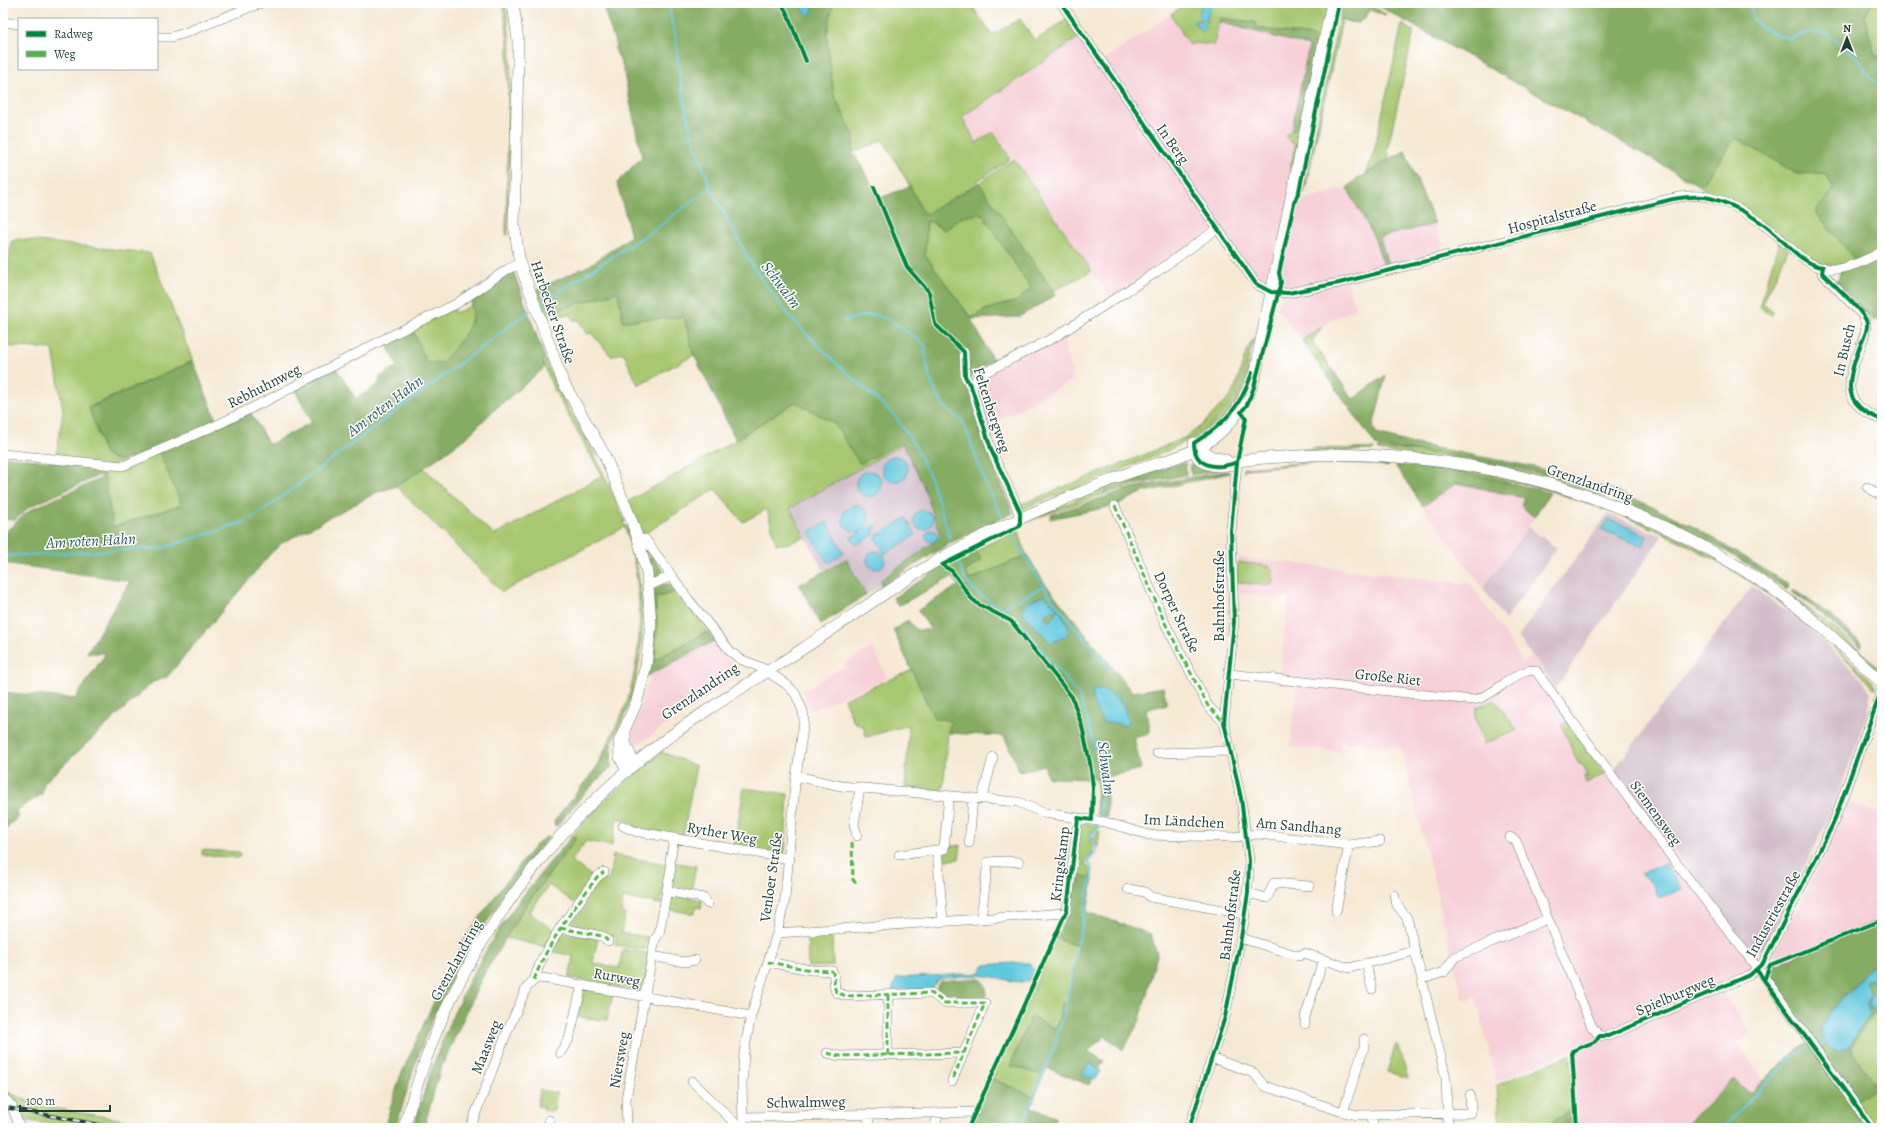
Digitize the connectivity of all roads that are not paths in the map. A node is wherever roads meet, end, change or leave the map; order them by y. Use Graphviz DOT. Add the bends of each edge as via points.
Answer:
graph roads {
  1 [pos="261,3"];
  2 [pos="513,3"];
  3 [pos="1061,3"];
  4 [pos="1332,3"];
  5 [pos="3,22"];
  6 [pos="18,24"];
  7 [pos="158,38"];
  8 [pos="1217,229"];
  9 [pos="1882,252"];
  10 [pos="520,264"];
  11 [pos="1823,267"];
  12 [pos="1836,269"];
  13 [pos="1832,283"];
  14 [pos="1271,292"];
  15 [pos="964,352"];
  16 [pos="972,389"];
  17 [pos="1882,420"];
  18 [pos="1196,446"];
  19 [pos="3,454"];
  20 [pos="1201,461"];
  21 [pos="1237,462"];
  22 [pos="1155,465"];
  23 [pos="1127,474"];
  24 [pos="1867,488"];
  25 [pos="1882,496"];
  26 [pos="1115,506"];
  27 [pos="1020,518"];
  28 [pos="645,539"];
  29 [pos="671,576"];
  30 [pos="648,586"];
  31 [pos="765,670"];
  32 [pos="1536,671"];
  33 [pos="1229,674"];
  34 [pos="1882,683"];
  35 [pos="1882,689"];
  36 [pos="1224,722"];
  37 [pos="1230,751"];
  38 [pos="1157,753"];
  39 [pos="993,757"];
  40 [pos="629,765"];
  41 [pos="796,776"];
  42 [pos="860,788"];
  43 [pos="949,796"];
  44 [pos="977,798"];
  45 [pos="1078,818"];
  46 [pos="623,826"];
  47 [pos="1246,835"];
  48 [pos="857,836"];
  49 [pos="1510,837"];
  50 [pos="674,839"];
  51 [pos="1380,841"];
  52 [pos="969,843"];
  53 [pos="1349,845"];
  54 [pos="937,850"];
  55 [pos="898,855"];
  56 [pos="790,859"];
  57 [pos="1019,862"];
  58 [pos="604,872"];
  59 [pos="1309,886"];
  60 [pos="1128,889"];
  61 [pos="666,891"];
  62 [pos="1248,893"];
  63 [pos="1394,895"];
  64 [pos="708,904"];
  65 [pos="1336,911"];
  66 [pos="1245,914"];
  67 [pos="981,918"];
  68 [pos="1547,919"];
  69 [pos="943,922"];
  70 [pos="560,928"];
  71 [pos="777,933"];
  72 [pos="1241,938"];
  73 [pos="608,941"];
  74 [pos="1414,951"];
  75 [pos="652,956"];
  76 [pos="695,960"];
  77 [pos="1323,960"];
  78 [pos="768,962"];
  79 [pos="1366,963"];
  80 [pos="1756,969"];
  81 [pos="1422,979"];
  82 [pos="534,980"];
  83 [pos="582,985"];
  84 [pos="1372,989"];
  85 [pos="888,995"];
  86 [pos="645,997"];
  87 [pos="751,1016"];
  88 [pos="1305,1024"];
  89 [pos="1364,1038"];
  90 [pos="827,1053"];
  91 [pos="963,1053"];
  92 [pos="560,1054"];
  93 [pos="888,1055"];
  94 [pos="1212,1058"];
  95 [pos="692,1081"];
  96 [pos="952,1081"];
  97 [pos="1470,1095"];
  98 [pos="3,1097"];
  99 [pos="975,1112"];
  100 [pos="1343,1112"];
  101 [pos="939,1113"];
  102 [pos="1447,1114"];
  103 [pos="870,1115"];
  104 [pos="1372,1116"];
  105 [pos="743,1117"];
  106 [pos="20,1128"];
  107 [pos="404,1128"];
  108 [pos="470,1128"];
  109 [pos="627,1128"];
  110 [pos="742,1128"];
  111 [pos="868,1128"];
  112 [pos="934,1128"];
  113 [pos="1189,1128"];
  114 [pos="1372,1128"];
  115 [pos="1448,1128"];
  116 [pos="1872,1128"];
  1 -- 7 [label="street" via="182,34"];
  2 -- 10 [label="main road, Harbecker Straße" via="518,63 514,224"];
  3 -- 8 [label="street, In Berg"];
  4 -- 14 [label="main road"];
  5 -- 6 [label="street"];
  8 -- 14 [label="street, In Berg" via="1256,284"];
  8 -- 16 [label="street" via="1158,271 1055,336 978,376"];
  9 -- 12 [label="street, Hospitalstraße"];
  10 -- 19 [label="street, Rebhuhnweg" via="508,269 456,304 266,401 123,466"];
  10 -- 30 [label="main road, Harbecker Straße" via="560,376 604,454 631,519 643,556"];
  11 -- 12 [label="street, Hospitalstraße"];
  11 -- 13 [label="street, In Busch" via="1822,273"];
  11 -- 14 [label="street, Hospitalstraße" via="1801,258 1756,219 1716,200 1692,196 1645,205 1339,283 1288,293"];
  12 -- 13 [label="street"];
  13 -- 17 [label="street, In Busch" via="1867,322 1855,361 1850,396 1863,410"];
  14 -- 18 [label="main road" via="1259,359 1243,405 1223,430"];
  15 -- 16 [label="street, Feltenbergweg" via="965,376"];
  16 -- 27 [label="street, Feltenbergweg" via="992,452"];
  18 -- 20 [label="main road"];
  18 -- 21 [label="main road, Grenzlandring" via="1213,458"];
  18 -- 22 [label="main road, Grenzlandring"];
  18 -- 23 [label="main road, Grenzlandring"];
  20 -- 21 [label="main road, Grenzlandring" via="1219,466"];
  20 -- 22 [label="main road, Grenzlandring" via="1187,460"];
  21 -- 33 [label="street, Bahnhofstraße" via="1231,531 1234,622"];
  21 -- 34 [label="main road, Grenzlandring" via="1314,454 1421,459 1523,477 1587,496 1676,533 1742,569 1800,610"];
  22 -- 23 [label="main road, Grenzlandring"];
  23 -- 27 [label="main road, Grenzlandring"];
  24 -- 25 [label="street"];
  26 -- 36 [label="street, Dorper Straße" via="1165,623 1208,706"];
  27 -- 31 [label="main road, Grenzlandring" via="943,557 827,627"];
  28 -- 29 [label="street"];
  29 -- 30 [label="street"];
  29 -- 31 [label="street" via="731,652"];
  30 -- 40 [label="main road, Harbecker Straße" via="651,624 646,665 637,701 625,730"];
  31 -- 40 [label="main road, Grenzlandring" via="686,718"];
  31 -- 41 [label="street, Venloer Straße" via="795,693 803,711 804,721"];
  32 -- 33 [label="street, Große Riet" via="1532,669 1523,672 1484,698 1473,700"];
  32 -- 80 [label="street, Siemensweg" via="1656,837"];
  33 -- 36 [label="street, Bahnhofstraße"];
  35 -- 80 [label="street, Industriestraße" via="1833,824 1763,963"];
  36 -- 37 [label="street, Bahnhofstraße"];
  37 -- 38 [label="street"];
  37 -- 47 [label="street, Bahnhofstraße" via="1241,798"];
  39 -- 44 [label="street"];
  40 -- 107 [label="main road, Grenzlandring" via="569,825 528,874 481,942 437,1029 418,1078"];
  41 -- 42 [label="street, Im Ländchen"];
  41 -- 56 [label="street, Venloer Straße"];
  42 -- 43 [label="street, Im Ländchen"];
  42 -- 48 [label="street" via="854,824"];
  43 -- 44 [label="street, Im Ländchen"];
  43 -- 54 [label="street" via="944,849"];
  44 -- 45 [label="street, Im Ländchen" via="1018,802 1044,813"];
  44 -- 52 [label="street"];
  45 -- 47 [label="street, Im Ländchen" via="1100,821 1149,835"];
  45 -- 67 [label="street, Kringskamp" via="1065,913"];
  46 -- 50 [label="street, Ryther Weg" via="634,831"];
  47 -- 53 [label="street, Am Sandhang" via="1258,834"];
  47 -- 62 [label="street, Bahnhofstraße" via="1249,860"];
  49 -- 68 [label="street, Spielburgweg" via="1516,840"];
  50 -- 56 [label="street, Ryther Weg"];
  50 -- 61 [label="street, Ryther Weg"];
  51 -- 53 [label="street, Am Sandhang"];
  53 -- 65 [label="street, Am Sandhang"];
  54 -- 55 [label="street"];
  54 -- 69 [label="street"];
  56 -- 71 [label="street, Venloer Straße"];
  57 -- 67 [label="street" via="988,862"];
  58 -- 70 [label="street" via="597,877"];
  59 -- 62 [label="street" via="1274,883 1267,898"];
  60 -- 66 [label="street" via="1145,892 1148,890 1150,897"];
  61 -- 64 [label="street" via="703,898"];
  61 -- 75 [label="street, Ryther Weg" via="659,934 655,939"];
  62 -- 66 [label="street, Bahnhofstraße"];
  63 -- 74 [label="street" via="1397,905 1407,918"];
  66 -- 72 [label="street, Bahnhofstraße"];
  67 -- 69 [label="street, Kringskamp"];
  68 -- 80 [label="street, Spielburgweg" via="1588,1020 1600,1036 1608,1036 1692,1001 1750,975"];
  68 -- 81 [label="street" via="1455,957 1444,972"];
  69 -- 71 [label="street, Kringskamp"];
  70 -- 73 [label="street" via="602,936"];
  70 -- 82 [label="street" via="541,961"];
  71 -- 78 [label="street, Venloer Straße"];
  72 -- 77 [label="street" via="1299,956 1304,953"];
  72 -- 94 [label="street, Bahnhofstraße" via="1225,1017"];
  74 -- 79 [label="street"];
  74 -- 81 [label="street"];
  75 -- 76 [label="street" via="684,962"];
  75 -- 86 [label="street, Ryther Weg"];
  77 -- 79 [label="street" via="1349,968"];
  77 -- 88 [label="street"];
  78 -- 85 [label="street" via="810,970 832,971 836,992 846,996"];
  78 -- 87 [label="street, Venloer Straße"];
  79 -- 84 [label="street"];
  80 -- 116 [label="street, Industriestraße"];
  81 -- 102 [label="street" via="1446,1078"];
  82 -- 83 [label="street, Rurweg" via="540,978"];
  82 -- 108 [label="street, Maasweg" via="527,987 507,1032"];
  83 -- 86 [label="street, Rurweg"];
  83 -- 92 [label="street" via="569,1039"];
  85 -- 91 [label="street" via="931,993 945,1003 985,1003"];
  85 -- 93 [label="street"];
  86 -- 87 [label="street, Rurweg"];
  86 -- 109 [label="street, Niersweg" via="626,1099"];
  87 -- 105 [label="street, Venloer Straße" via="743,1058"];
  89 -- 100 [label="street" via="1364,1047"];
  90 -- 93 [label="street" via="839,1056"];
  91 -- 93 [label="street"];
  91 -- 96 [label="street"];
  94 -- 100 [label="street" via="1254,1073 1264,1086"];
  94 -- 113 [label="street, Bahnhofstraße"];
  95 -- 110 [label="street, Venloer Straße"];
  97 -- 102 [label="street" via="1471,1113"];
  98 -- 106 [label="street" via="12,1106"];
  99 -- 101 [label="street, Schwalmweg"];
  100 -- 104 [label="street"];
  101 -- 103 [label="street, Schwalmweg"];
  101 -- 112 [label="street"];
  102 -- 104 [label="street"];
  102 -- 115 [label="street"];
  103 -- 105 [label="street, Schwalmweg"];
  103 -- 111 [label="street"];
  104 -- 114 [label="street"];
  105 -- 110 [label="street, Venloer Straße"];
}
